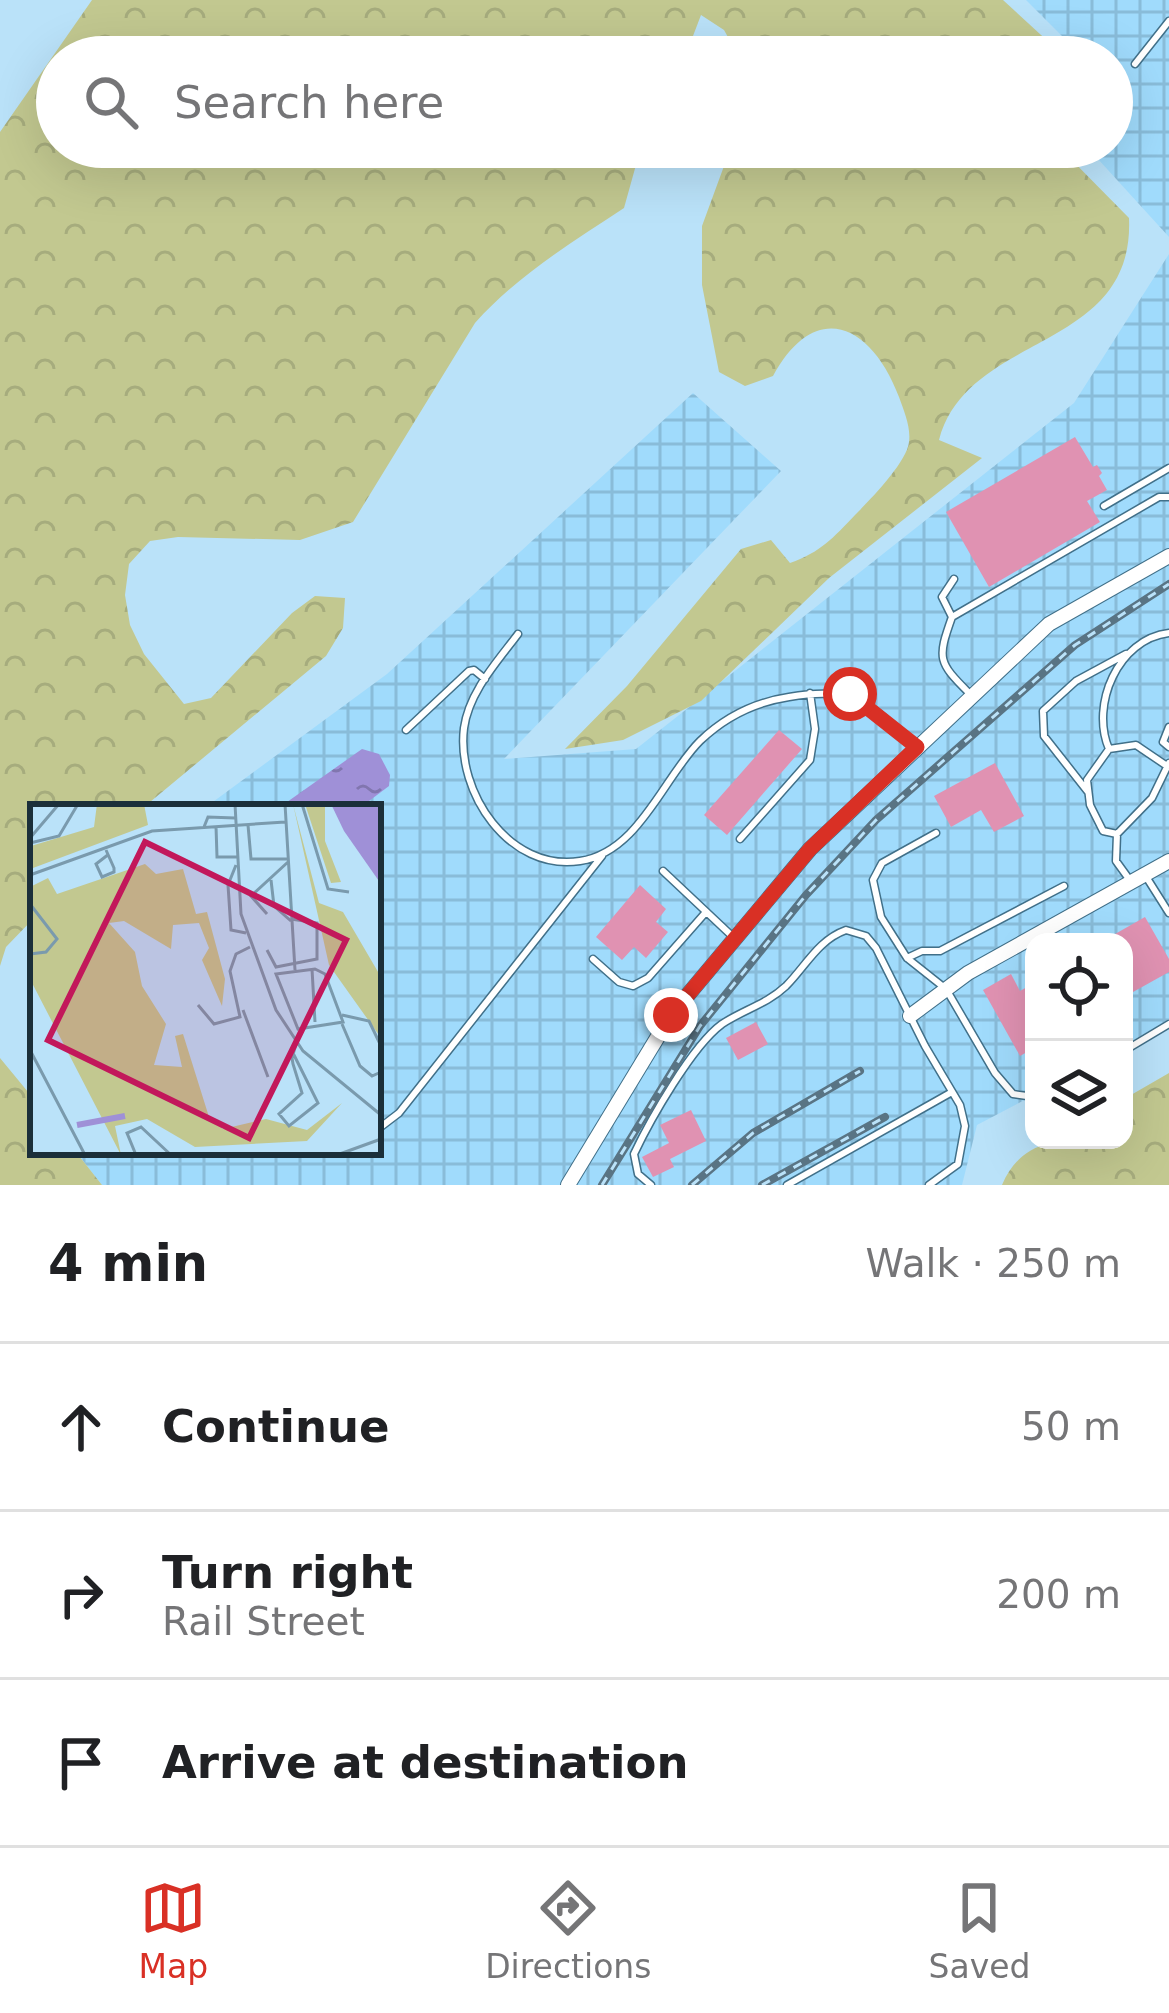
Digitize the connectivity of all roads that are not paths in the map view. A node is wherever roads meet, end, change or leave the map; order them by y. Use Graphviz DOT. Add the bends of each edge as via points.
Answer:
graph roads {
  1 [pos="1169,21"];
  2 [pos="1135,64"];
  3 [pos="1169,468"];
  4 [pos="1138,486"];
  5 [pos="1169,496"];
  6 [pos="1148,504"];
  7 [pos="1103,506"];
  8 [pos="1169,556"];
  9 [pos="953,579"];
  10 [pos="952,617"];
  11 [pos="1169,633"];
  12 [pos="518,634"];
  13 [pos="1126,654"];
  14 [pos="485,679"];
  15 [pos="810,693"];
  16 [pos="972,695"];
  17 [pos="1169,727"];
  18 [pos="406,730"];
  19 [pos="917,747"];
  20 [pos="1169,747"];
  21 [pos="1109,749"];
  22 [pos="1168,765"];
  23 [pos="1088,792"];
  24 [pos="936,833"];
  25 [pos="1117,834"];
  26 [pos="740,839"];
  27 [pos="604,854"];
  28 [pos="1169,861"];
  29 [pos="663,871"];
  30 [pos="1138,878"];
  31 [pos="1064,886"];
  32 [pos="706,912"];
  33 [pos="1169,913"];
  34 [pos="734,938"];
  35 [pos="907,958"];
  36 [pos="593,959"];
  37 [pos="946,989"];
  38 [pos="910,1016"];
  39 [pos="1169,1024"];
  40 [pos="1133,1046"];
  41 [pos="952,1091"];
  42 [pos="1025,1096"];
  43 [pos="381,1127"];
  44 [pos="568,1185"];
  45 [pos="650,1185"];
  46 [pos="788,1185"];
  47 [pos="929,1185"];
  1 -- 2 [label="lane"];
  3 -- 4 [label="lane"];
  4 -- 6 [label="lane"];
  4 -- 7 [label="lane"];
  5 -- 6 [label="lane"];
  6 -- 10 [label="lane"];
  8 -- 16 [label="street" via="1067,611"];
  9 -- 10 [label="lane" via="942,597"];
  10 -- 16 [label="lane" via="940,648 943,667"];
  11 -- 13 [label="lane"];
  12 -- 14 [label="lane"];
  13 -- 21 [label="lane" via="1106,691 1102,731"];
  13 -- 23 [label="lane" via="1076,681 1043,711 1044,736"];
  14 -- 18 [label="lane" via="469,671"];
  14 -- 27 [label="lane" via="464,728 469,782 485,814 514,843 558,861"];
  15 -- 19 [label="lane" via="850,694"];
  15 -- 26 [label="lane" via="810,760"];
  15 -- 27 [label="lane" via="724,721"];
  16 -- 19 [label="street"];
  17 -- 20 [label="lane"];
  19 -- 34 [label="street" via="810,849"];
  21 -- 22 [label="lane" via="1136,745"];
  21 -- 23 [label="lane" via="1087,780"];
  22 -- 25 [label="lane"];
  23 -- 25 [label="lane" via="1102,831"];
  24 -- 35 [label="lane" via="882,863 873,880 881,917"];
  25 -- 30 [label="lane" via="1116,861"];
  27 -- 43 [label="lane"];
  28 -- 30 [label="street"];
  29 -- 32 [label="lane"];
  30 -- 33 [label="lane"];
  30 -- 37 [label="street"];
  31 -- 35 [label="lane" via="940,951"];
  32 -- 34 [label="lane"];
  32 -- 36 [label="lane" via="633,986"];
  34 -- 44 [label="street" via="671,1015"];
  35 -- 37 [label="lane"];
  37 -- 38 [label="street"];
  37 -- 42 [label="lane" via="995,1073"];
  38 -- 41 [label="lane"];
  38 -- 45 [label="lane" via="866,936 856,930 822,943 782,990 718,1027 696,1054 634,1154"];
  39 -- 40 [label="lane"];
  41 -- 46 [label="lane"];
  41 -- 47 [label="lane" via="963,1147 958,1164"];
}
